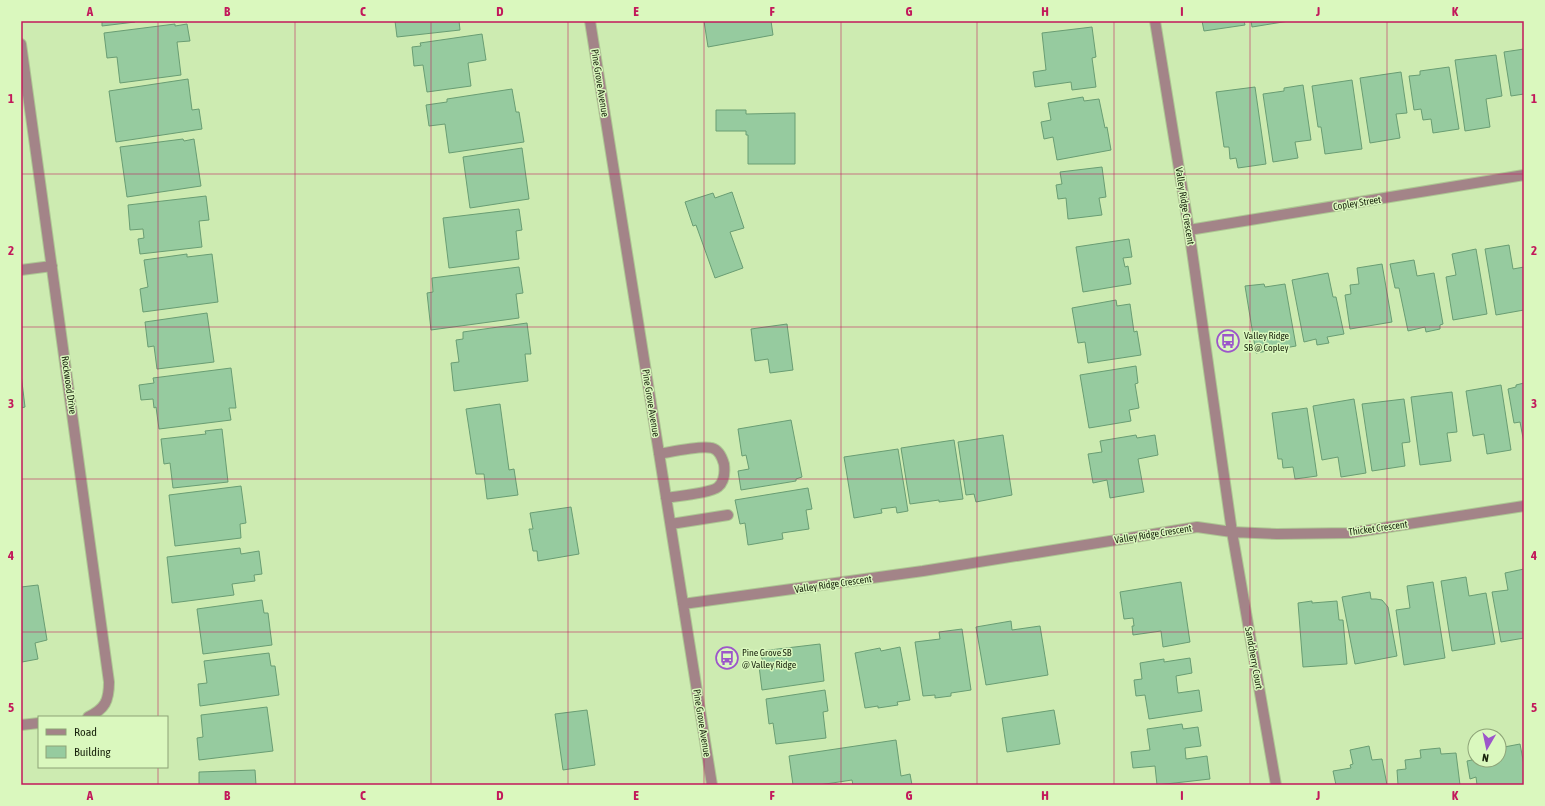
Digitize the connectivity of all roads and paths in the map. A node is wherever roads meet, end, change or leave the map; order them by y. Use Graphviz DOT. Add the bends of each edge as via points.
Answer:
graph roads {
  1 [pos="590,21"];
  2 [pos="1154,21"];
  3 [pos="21,44"];
  4 [pos="1524,175"];
  5 [pos="1189,230"];
  6 [pos="52,266"];
  7 [pos="21,270"];
  8 [pos="659,454"];
  9 [pos="666,498"];
  10 [pos="1524,506"];
  11 [pos="728,515"];
  12 [pos="671,524"];
  13 [pos="1232,532"];
  14 [pos="683,604"];
  15 [pos="90,716"];
  16 [pos="38,723"];
  17 [pos="21,725"];
  18 [pos="712,785"];
  19 [pos="1276,785"];
  1 -- 8 [label="street, Pine Grove Avenue"];
  2 -- 5 [label="street, Valley Ridge Crescent"];
  3 -- 6 [label="street, Rockwood Drive"];
  4 -- 5 [label="street, Copley Street"];
  5 -- 13 [label="street, Valley Ridge Crescent"];
  6 -- 7 [label="street"];
  6 -- 15 [label="street, Rockwood Drive" via="109,682 109,694 105,704"];
  8 -- 9 [label="street, Pine Grove Avenue"];
  8 -- 9 [label="street" via="711,448 718,451 723,458 725,471 718,488"];
  9 -- 12 [label="street, Pine Grove Avenue"];
  10 -- 13 [label="street, Thicket Crescent" via="1350,533"];
  11 -- 12 [label="street"];
  12 -- 14 [label="street, Pine Grove Avenue"];
  13 -- 14 [label="street, Valley Ridge Crescent" via="1197,527 923,571"];
  13 -- 19 [label="street, Sandcherry Court"];
  14 -- 18 [label="street, Pine Grove Avenue"];
  16 -- 17 [label="street"];
}
